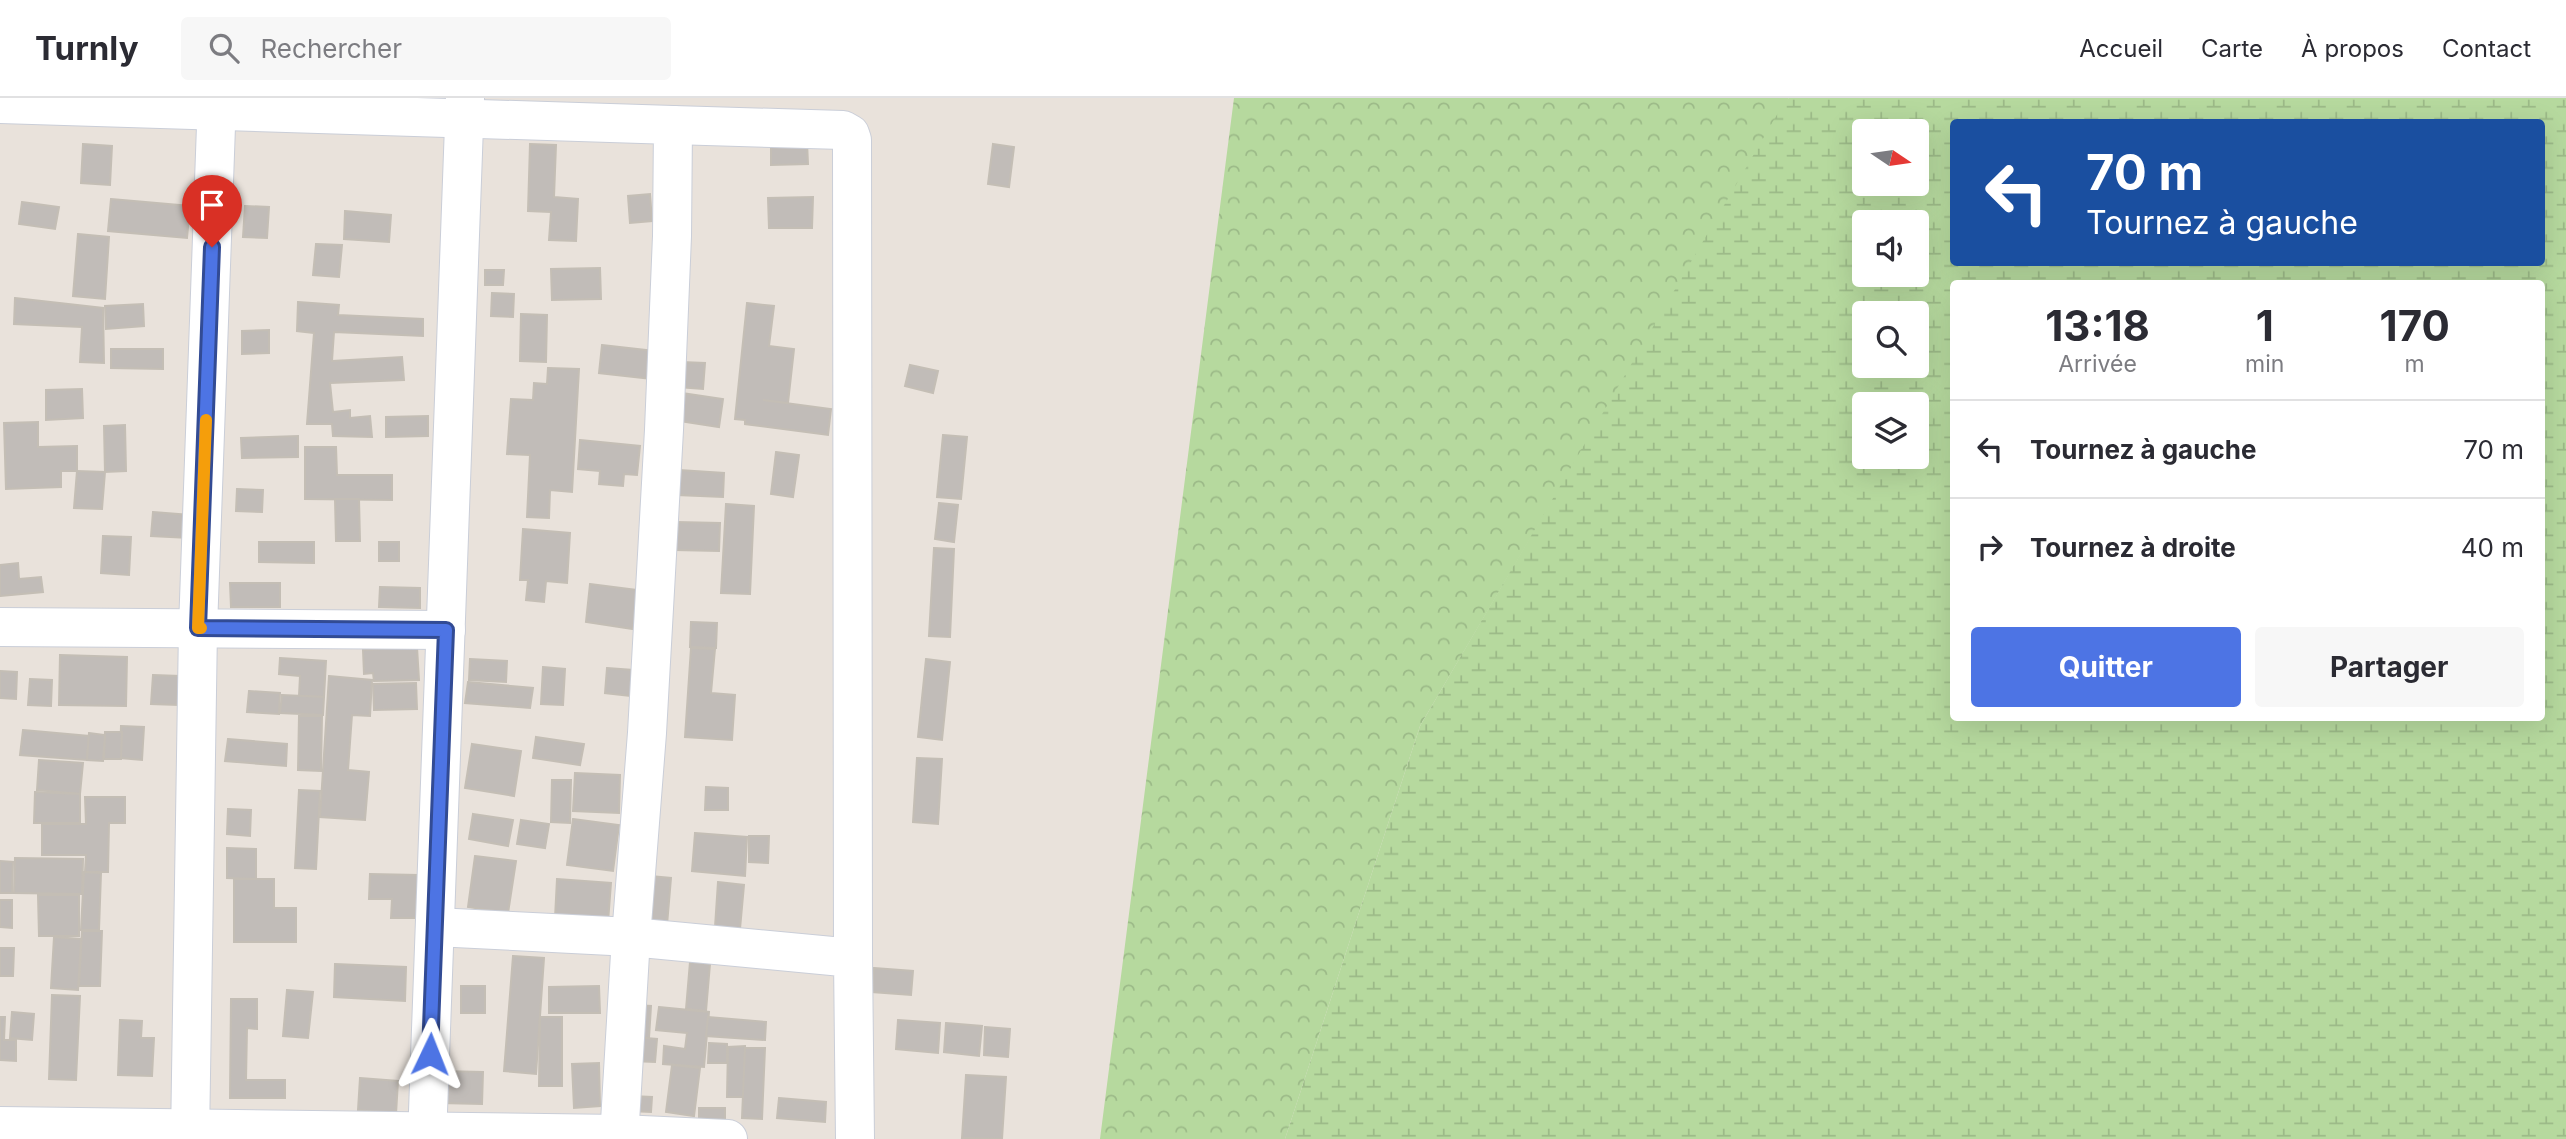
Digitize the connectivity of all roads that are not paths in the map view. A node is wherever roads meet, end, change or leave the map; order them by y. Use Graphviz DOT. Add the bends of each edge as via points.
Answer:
graph roads {
  1 [pos="0,104"];
  2 [pos="217,104"];
  3 [pos="465,109"];
  4 [pos="673,125"];
  5 [pos="0,627"];
  6 [pos="198,628"];
  7 [pos="446,630"];
  8 [pos="435,927"];
  9 [pos="631,937"];
  10 [pos="853,958"];
  11 [pos="0,1126"];
  12 [pos="190,1133"];
  13 [pos="427,1135"];
  14 [pos="620,1137"];
  15 [pos="728,1139"];
  16 [pos="855,1139"];
  1 -- 2 [label="street"];
  2 -- 3 [label="street"];
  2 -- 6 [label="street"];
  3 -- 4 [label="street"];
  3 -- 7 [label="street"];
  4 -- 9 [label="street" via="662,472"];
  4 -- 10 [label="street" via="843,130 852,140"];
  5 -- 6 [label="street"];
  6 -- 7 [label="street"];
  6 -- 12 [label="street"];
  7 -- 8 [label="street"];
  8 -- 9 [label="street"];
  8 -- 13 [label="street"];
  9 -- 10 [label="street"];
  9 -- 14 [label="street"];
  10 -- 16 [label="street"];
  11 -- 12 [label="street"];
  12 -- 13 [label="street"];
  13 -- 14 [label="street"];
  14 -- 15 [label="street"];
}
